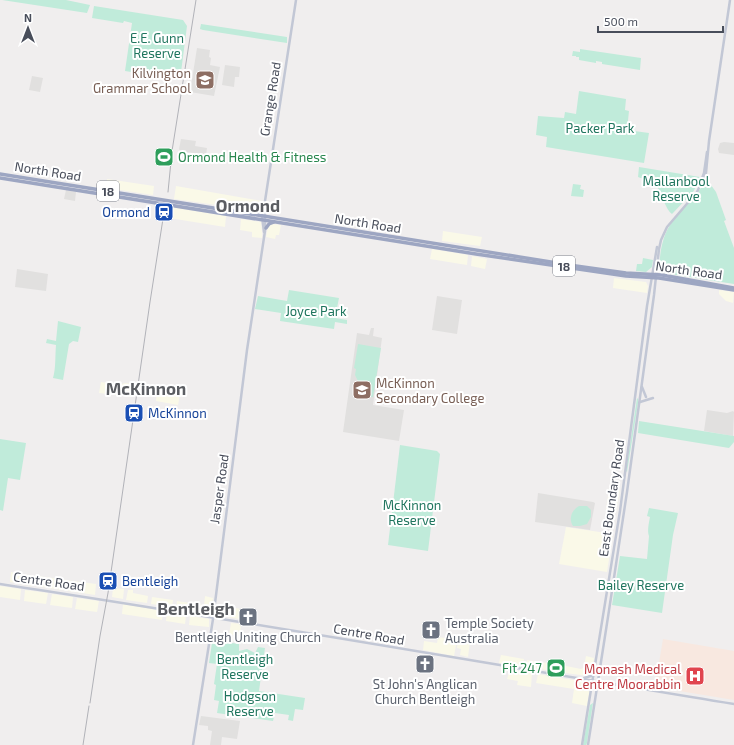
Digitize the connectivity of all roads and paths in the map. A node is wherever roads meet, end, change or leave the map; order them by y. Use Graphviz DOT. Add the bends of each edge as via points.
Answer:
graph roads {
  1 [pos="296,0"];
  2 [pos="730,0"];
  3 [pos="0,174"];
  4 [pos="0,178"];
  5 [pos="74,188"];
  6 [pos="264,218"];
  7 [pos="275,221"];
  8 [pos="266,228"];
  9 [pos="264,234"];
  10 [pos="447,247"];
  11 [pos="655,268"];
  12 [pos="662,275"];
  13 [pos="646,276"];
  14 [pos="654,276"];
  15 [pos="650,288"];
  16 [pos="734,289"];
  17 [pos="642,384"];
  18 [pos="646,397"];
  19 [pos="653,398"];
  20 [pos="639,402"];
  21 [pos="625,472"];
  22 [pos="629,472"];
  23 [pos="624,479"];
  24 [pos="0,584"];
  25 [pos="213,617"];
  26 [pos="603,653"];
  27 [pos="597,656"];
  28 [pos="595,674"];
  29 [pos="581,679"];
  30 [pos="594,681"];
  31 [pos="598,681"];
  32 [pos="596,692"];
  33 [pos="591,694"];
  34 [pos="596,697"];
  35 [pos="590,704"];
  36 [pos="734,704"];
  37 [pos="193,745"];
  38 [pos="582,745"];
  39 [pos="588,745"];
  1 -- 6 [label="main road, Grange Road"];
  2 -- 11 [label="main road" via="704,176 695,193 664,228 658,243"];
  3 -- 5 [label="highway, North Road / 18"];
  4 -- 5 [label="highway, North Road / 18"];
  5 -- 6 [label="highway, North Road / 18"];
  6 -- 7 [label="highway, North Road / 18"];
  6 -- 8 [label="main road, Jasper Road"];
  6 -- 9 [label="main road, Jasper Road"];
  6 -- 10 [label="highway, North Road / 18"];
  7 -- 8 [label="highway"];
  7 -- 10 [label="highway, North Road / 18"];
  8 -- 9 [label="main road, Jasper Road"];
  9 -- 25 [label="main road, Jasper Road"];
  10 -- 13 [label="highway, North Road / 18"];
  11 -- 12 [label="main road"];
  11 -- 13 [label="main road"];
  11 -- 14 [label="main road"];
  12 -- 14 [label="highway, North Road / 18"];
  12 -- 16 [label="highway, North Road / 18"];
  13 -- 14 [label="highway, North Road / 18"];
  13 -- 15 [label="main road"];
  14 -- 15 [label="main road, East Boundary Road"];
  14 -- 16 [label="highway, North Road / 18"];
  14 -- 17 [label="main road, East Boundary Road"];
  15 -- 21 [label="main road, East Boundary Road"];
  17 -- 18 [label="main road"];
  17 -- 20 [label="main road, East Boundary Road"];
  19 -- 20 [label="main road"];
  20 -- 22 [label="main road, East Boundary Road"];
  21 -- 22 [label="main road"];
  21 -- 23 [label="main road, East Boundary Road"];
  22 -- 23 [label="main road"];
  22 -- 26 [label="main road, East Boundary Road"];
  23 -- 27 [label="main road, East Boundary Road"];
  24 -- 25 [label="main road, Centre Road"];
  25 -- 29 [label="main road, Centre Road"];
  25 -- 37 [label="main road, Jasper Road"];
  26 -- 27 [label="main road"];
  26 -- 31 [label="main road, East Boundary Road"];
  27 -- 28 [label="main road, East Boundary Road"];
  28 -- 29 [label="main road"];
  28 -- 30 [label="main road, East Boundary Road"];
  29 -- 30 [label="main road, Centre Road"];
  30 -- 31 [label="main road, Centre Road"];
  30 -- 33 [label="main road, East Boundary Road"];
  31 -- 32 [label="main road, East Boundary Road"];
  31 -- 36 [label="main road, Centre Road"];
  32 -- 33 [label="main road"];
  32 -- 34 [label="main road, East Boundary Road"];
  33 -- 35 [label="main road, East Boundary Road"];
  34 -- 35 [label="main road"];
  34 -- 39 [label="main road, East Boundary Road"];
  35 -- 38 [label="main road, East Boundary Road"];
}
